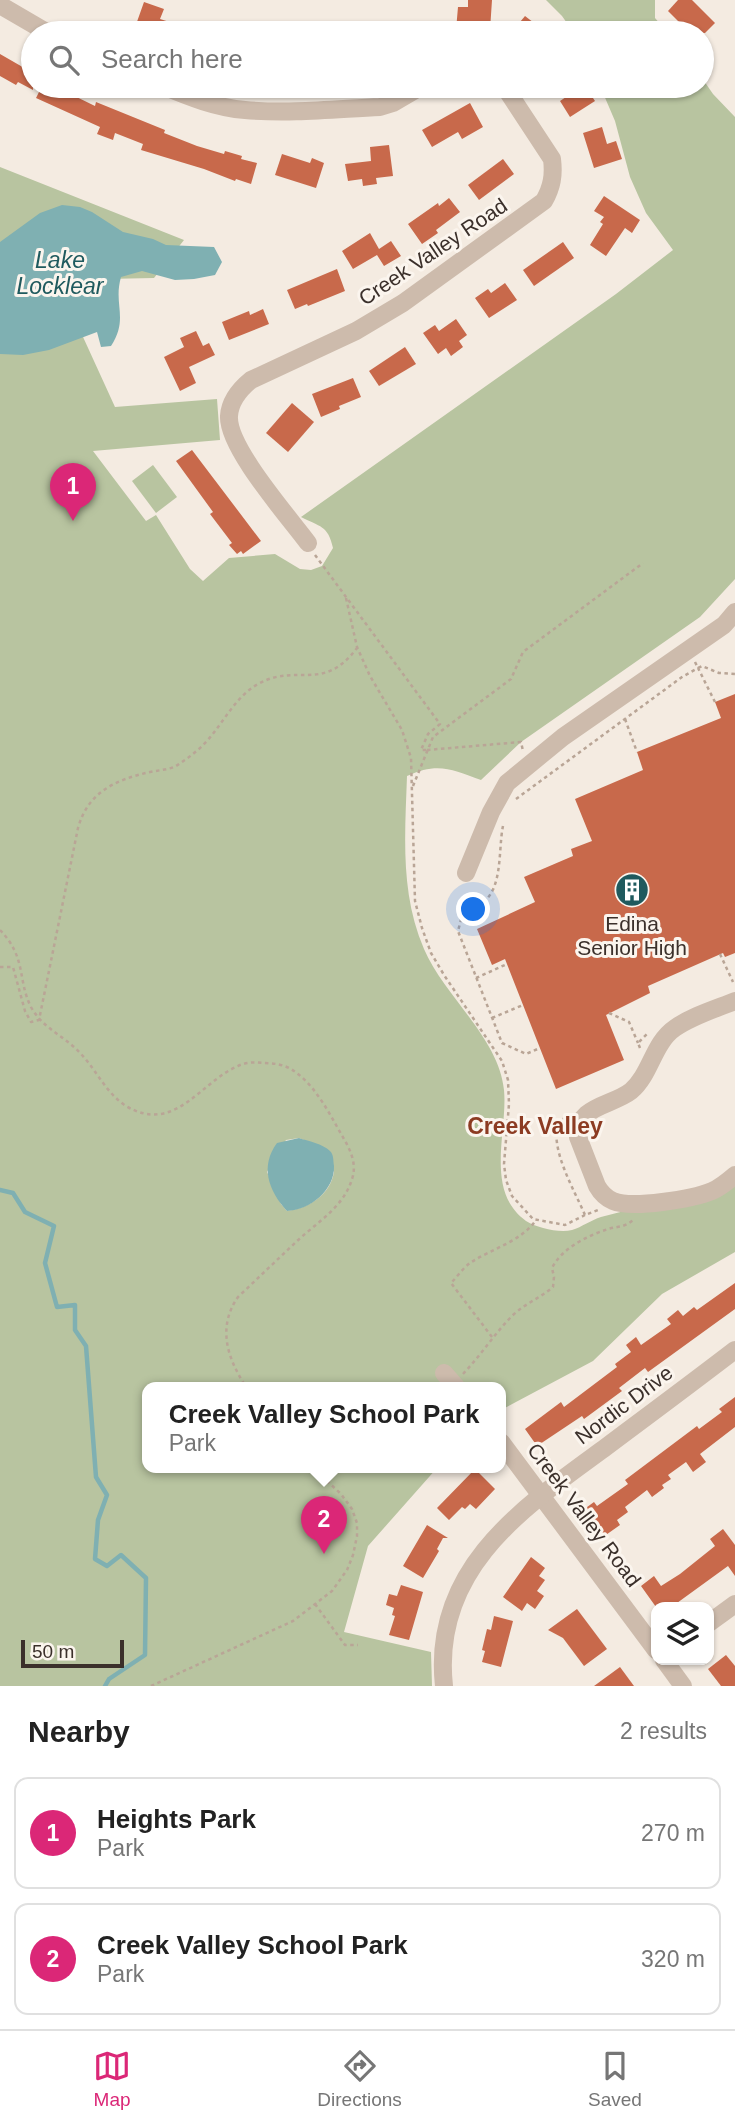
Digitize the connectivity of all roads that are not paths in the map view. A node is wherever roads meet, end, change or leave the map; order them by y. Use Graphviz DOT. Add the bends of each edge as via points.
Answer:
graph roads {
  1 [pos="0,5"];
  2 [pos="27,21"];
  3 [pos="196,98"];
  4 [pos="402,98"];
  5 [pos="512,98"];
  6 [pos="308,543"];
  7 [pos="735,612"];
  8 [pos="467,873"];
  9 [pos="735,1001"];
  10 [pos="735,1175"];
  11 [pos="735,1350"];
  12 [pos="506,1449"];
  13 [pos="541,1495"];
  14 [pos="735,1604"];
  15 [pos="714,1619"];
  16 [pos="651,1643"];
  17 [pos="668,1665"];
  18 [pos="444,1686"];
  19 [pos="683,1686"];
  1 -- 2 [label="street"];
  3 -- 4 [label="street" via="215,105 273,111 380,107"];
  5 -- 6 [label="street, Creek Valley Road" via="552,159 552,181 544,201 403,303 251,380 231,404 230,428 240,452"];
  7 -- 8 [label="street" via="724,625 564,737 507,783"];
  9 -- 10 [label="street" via="675,1028 639,1083 585,1115 577,1128 601,1192 614,1201 696,1196"];
  11 -- 13 [label="street, Nordic Drive"];
  12 -- 13 [label="street, Creek Valley Road"];
  13 -- 16 [label="street, Creek Valley Road"];
  13 -- 18 [label="street, Nordic Drive" via="499,1531 459,1591 444,1652"];
  14 -- 15 [label="street"];
  17 -- 19 [label="street"];
}
